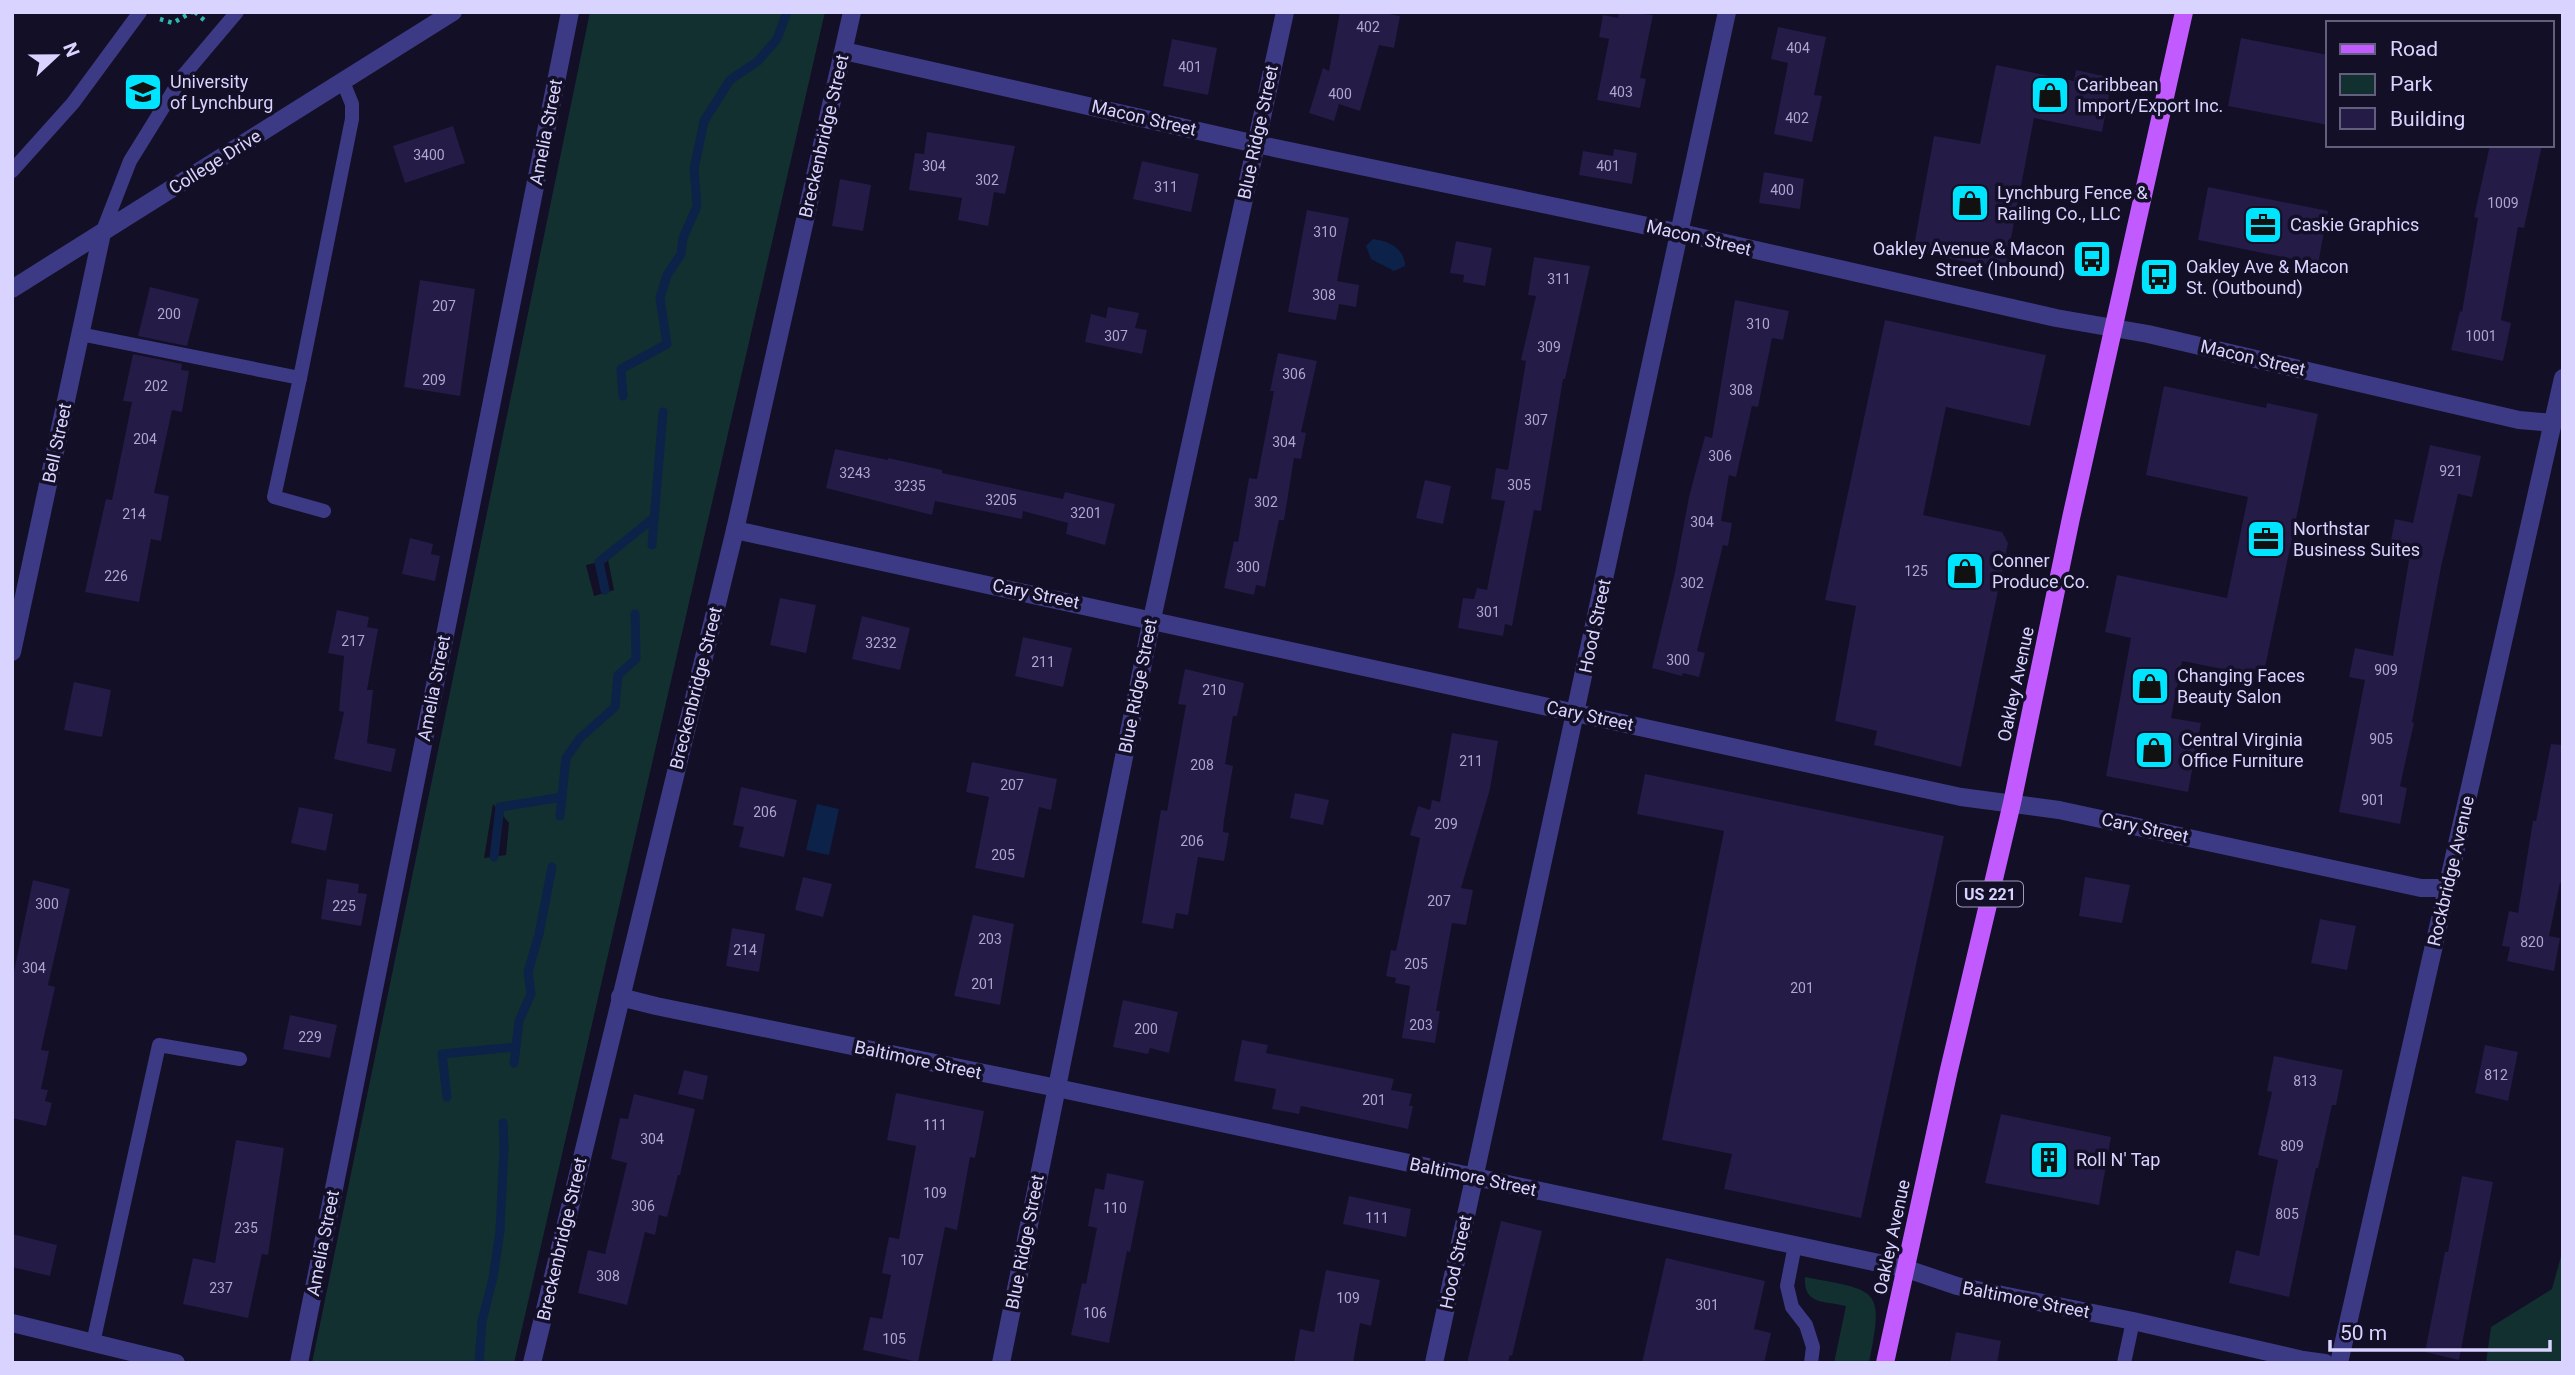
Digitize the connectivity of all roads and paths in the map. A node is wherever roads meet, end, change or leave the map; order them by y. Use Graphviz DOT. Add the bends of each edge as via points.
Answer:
graph roads {
  1 [pos="192,12"];
  2 [pos="237,12"];
  3 [pos="453,12"];
  4 [pos="570,12"];
  5 [pos="852,12"];
  6 [pos="1285,12"];
  7 [pos="1727,12"];
  8 [pos="2184,12"];
  9 [pos="140,13"];
  10 [pos="844,51"];
  11 [pos="342,82"];
  12 [pos="1256,144"];
  13 [pos="12,171"];
  14 [pos="102,233"];
  15 [pos="1681,233"];
  16 [pos="12,289"];
  17 [pos="2113,328"];
  18 [pos="80,334"];
  19 [pos="300,377"];
  20 [pos="2563,378"];
  21 [pos="2553,423"];
  22 [pos="324,511"];
  23 [pos="735,530"];
  24 [pos="1152,619"];
  25 [pos="12,652"];
  26 [pos="1577,713"];
  27 [pos="2012,803"];
  28 [pos="2447,888"];
  29 [pos="620,997"];
  30 [pos="240,1059"];
  31 [pos="1057,1088"];
  32 [pos="1474,1177"];
  33 [pos="1795,1245"];
  34 [pos="1907,1269"];
  35 [pos="2133,1321"];
  36 [pos="12,1323"];
  37 [pos="93,1343"];
  38 [pos="176,1363"];
  39 [pos="299,1363"];
  40 [pos="532,1363"];
  41 [pos="1001,1363"];
  42 [pos="1434,1363"];
  43 [pos="1811,1363"];
  44 [pos="1885,1363"];
  45 [pos="2124,1363"];
  46 [pos="2325,1363"];
  47 [pos="2339,1363"];
  1 -- 9 [label="path" via="173,23"];
  2 -- 14 [label="lane" via="182,77 130,161"];
  3 -- 11 [label="street, College Drive"];
  4 -- 39 [label="street, Amelia Street"];
  5 -- 10 [label="street, Breckenbridge Street"];
  6 -- 12 [label="street, Blue Ridge Street"];
  7 -- 15 [label="street, Hood Street"];
  8 -- 17 [label="main road, Oakley Avenue / US 221"];
  9 -- 13 [label="lane" via="73,103"];
  10 -- 12 [label="street, Macon Street"];
  10 -- 23 [label="street, Breckenbridge Street"];
  11 -- 14 [label="street, College Drive"];
  11 -- 19 [label="lane" via="352,104 352,119"];
  12 -- 15 [label="street, Macon Street"];
  12 -- 24 [label="street, Blue Ridge Street"];
  14 -- 16 [label="street, College Drive"];
  14 -- 18 [label="street, Bell Street"];
  15 -- 17 [label="street, Macon Street"];
  15 -- 26 [label="street, Hood Street"];
  17 -- 21 [label="street, Macon Street" via="2519,420"];
  17 -- 27 [label="main road, Oakley Avenue / US 221"];
  18 -- 19 [label="lane"];
  18 -- 25 [label="street, Bell Street"];
  19 -- 22 [label="lane" via="274,497"];
  20 -- 21 [label="street, Rockbridge Avenue"];
  21 -- 28 [label="street, Rockbridge Avenue"];
  23 -- 24 [label="street, Cary Street"];
  23 -- 29 [label="street, Breckenbridge Street"];
  24 -- 26 [label="street, Cary Street"];
  24 -- 31 [label="street, Blue Ridge Street"];
  26 -- 27 [label="street, Cary Street" via="1961,797"];
  26 -- 32 [label="street, Hood Street"];
  27 -- 28 [label="street, Cary Street" via="2421,888"];
  27 -- 34 [label="main road, Oakley Avenue / US 221"];
  28 -- 47 [label="street, Rockbridge Avenue"];
  29 -- 31 [label="street, Baltimore Street"];
  29 -- 40 [label="street, Breckenbridge Street"];
  30 -- 37 [label="lane" via="159,1045"];
  31 -- 32 [label="street, Baltimore Street"];
  31 -- 41 [label="street, Blue Ridge Street"];
  32 -- 33 [label="street, Baltimore Street"];
  32 -- 42 [label="street, Hood Street"];
  33 -- 34 [label="street, Baltimore Street"];
  33 -- 43 [label="lane" via="1787,1286 1792,1307 1807,1325 1813,1347"];
  34 -- 35 [label="street, Baltimore Street" via="1957,1286"];
  34 -- 44 [label="main road, Oakley Avenue / US 221"];
  35 -- 45 [label="lane"];
  35 -- 46 [label="street, Baltimore Street"];
  36 -- 37 [label="street"];
  37 -- 38 [label="street"];
}
